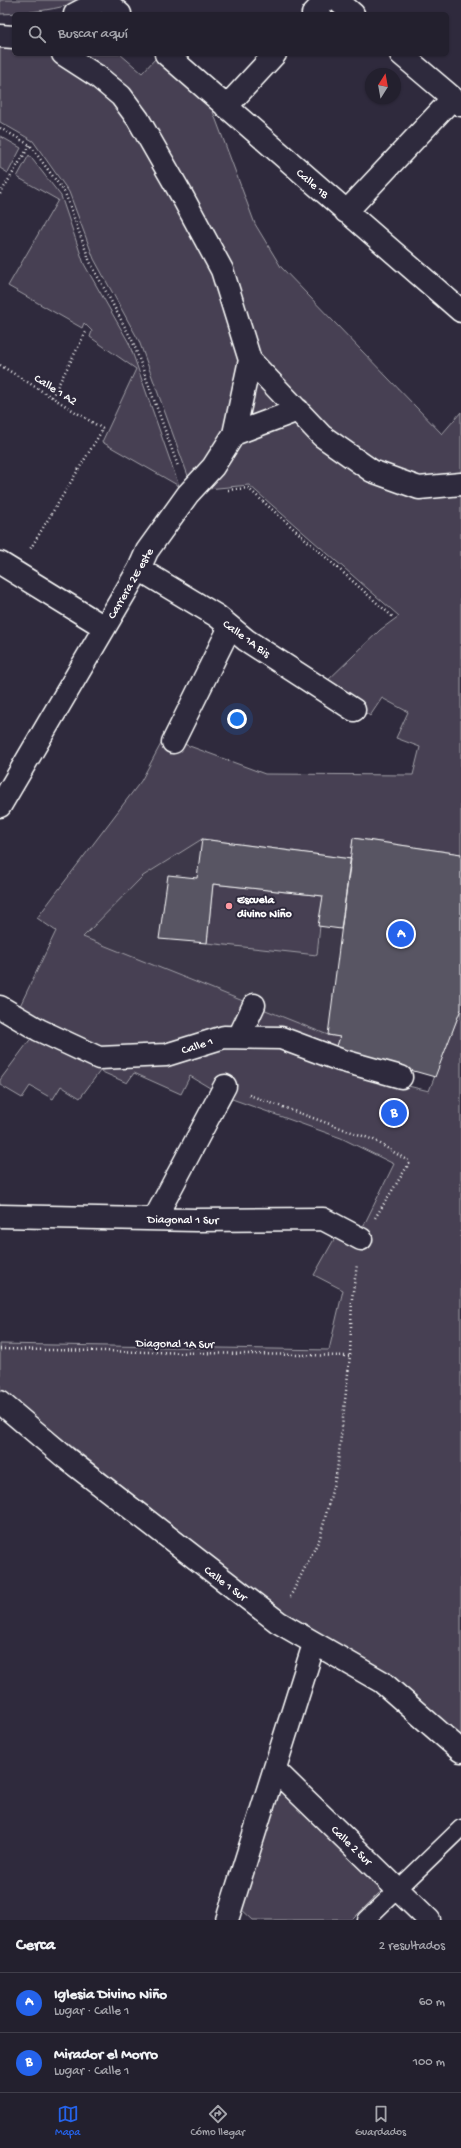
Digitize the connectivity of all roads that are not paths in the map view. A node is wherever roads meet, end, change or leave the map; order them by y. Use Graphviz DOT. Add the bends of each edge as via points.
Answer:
graph roads {
  1 [pos="103,0"];
  2 [pos="326,0"];
  3 [pos="337,0"];
  4 [pos="79,12"];
  5 [pos="118,12"];
  6 [pos="315,12"];
  7 [pos="351,12"];
  8 [pos="0,36"];
  9 [pos="12,36"];
  10 [pos="65,56"];
  11 [pos="168,56"];
  12 [pos="273,56"];
  13 [pos="403,56"];
  14 [pos="457,101"];
  15 [pos="226,107"];
  16 [pos="346,212"];
  17 [pos="461,311"];
  18 [pos="250,360"];
  19 [pos="298,410"];
  20 [pos="234,434"];
  21 [pos="461,484"];
  22 [pos="8,568"];
  23 [pos="139,569"];
  24 [pos="104,627"];
  25 [pos="230,627"];
  26 [pos="354,710"];
  27 [pos="173,742"];
  28 [pos="0,806"];
  29 [pos="254,1005"];
  30 [pos="0,1007"];
  31 [pos="239,1037"];
  32 [pos="401,1077"];
  33 [pos="225,1086"];
  34 [pos="0,1216"];
  35 [pos="155,1218"];
  36 [pos="361,1239"];
  37 [pos="0,1402"];
  38 [pos="314,1644"];
  39 [pos="461,1751"];
  40 [pos="275,1770"];
  41 [pos="461,1828"];
  42 [pos="397,1889"];
  43 [pos="230,1918"];
  44 [pos="366,1920"];
  45 [pos="429,1920"];
  1 -- 4 [label="street"];
  1 -- 5 [label="street"];
  2 -- 6 [label="street"];
  3 -- 7 [label="street"];
  8 -- 9 [label="street"];
  10 -- 18 [label="street" via="121,96 138,119 222,270"];
  11 -- 15 [label="street, Calle 1B"];
  12 -- 15 [label="street"];
  13 -- 14 [label="street"];
  14 -- 16 [label="street"];
  15 -- 16 [label="street, Calle 1B"];
  16 -- 17 [label="street, Calle 1B"];
  18 -- 19 [label="street"];
  18 -- 20 [label="street, Carrera 2E este"];
  19 -- 20 [label="street"];
  19 -- 21 [label="street" via="322,436 372,471 419,488"];
  20 -- 23 [label="street, Carrera 2E este" via="213,467 188,494 147,551"];
  22 -- 24 [label="street"];
  23 -- 24 [label="street, Carrera 2E este"];
  23 -- 25 [label="street, Calle 1A Bis" via="217,616"];
  24 -- 28 [label="street, Carrera 2E este"];
  25 -- 26 [label="street, Calle 1A Bis"];
  25 -- 27 [label="street"];
  29 -- 31 [label="street"];
  30 -- 31 [label="street, Calle 1" via="39,1030 99,1058 166,1055 224,1037"];
  31 -- 32 [label="street, Calle 1" via="281,1038 340,1060"];
  33 -- 35 [label="street"];
  34 -- 35 [label="street, Diagonal 1 Sur"];
  35 -- 36 [label="street, Diagonal 1 Sur" via="323,1219"];
  37 -- 38 [label="street, Calle 1 Sur" via="97,1482 278,1622"];
  38 -- 39 [label="street, Calle 1 Sur" via="363,1669 382,1682"];
  38 -- 40 [label="street"];
  40 -- 42 [label="street, Calle 2 Sur"];
  40 -- 43 [label="street"];
  41 -- 42 [label="lane"];
  42 -- 44 [label="lane"];
  42 -- 45 [label="street, Calle 2 Sur"];
}
